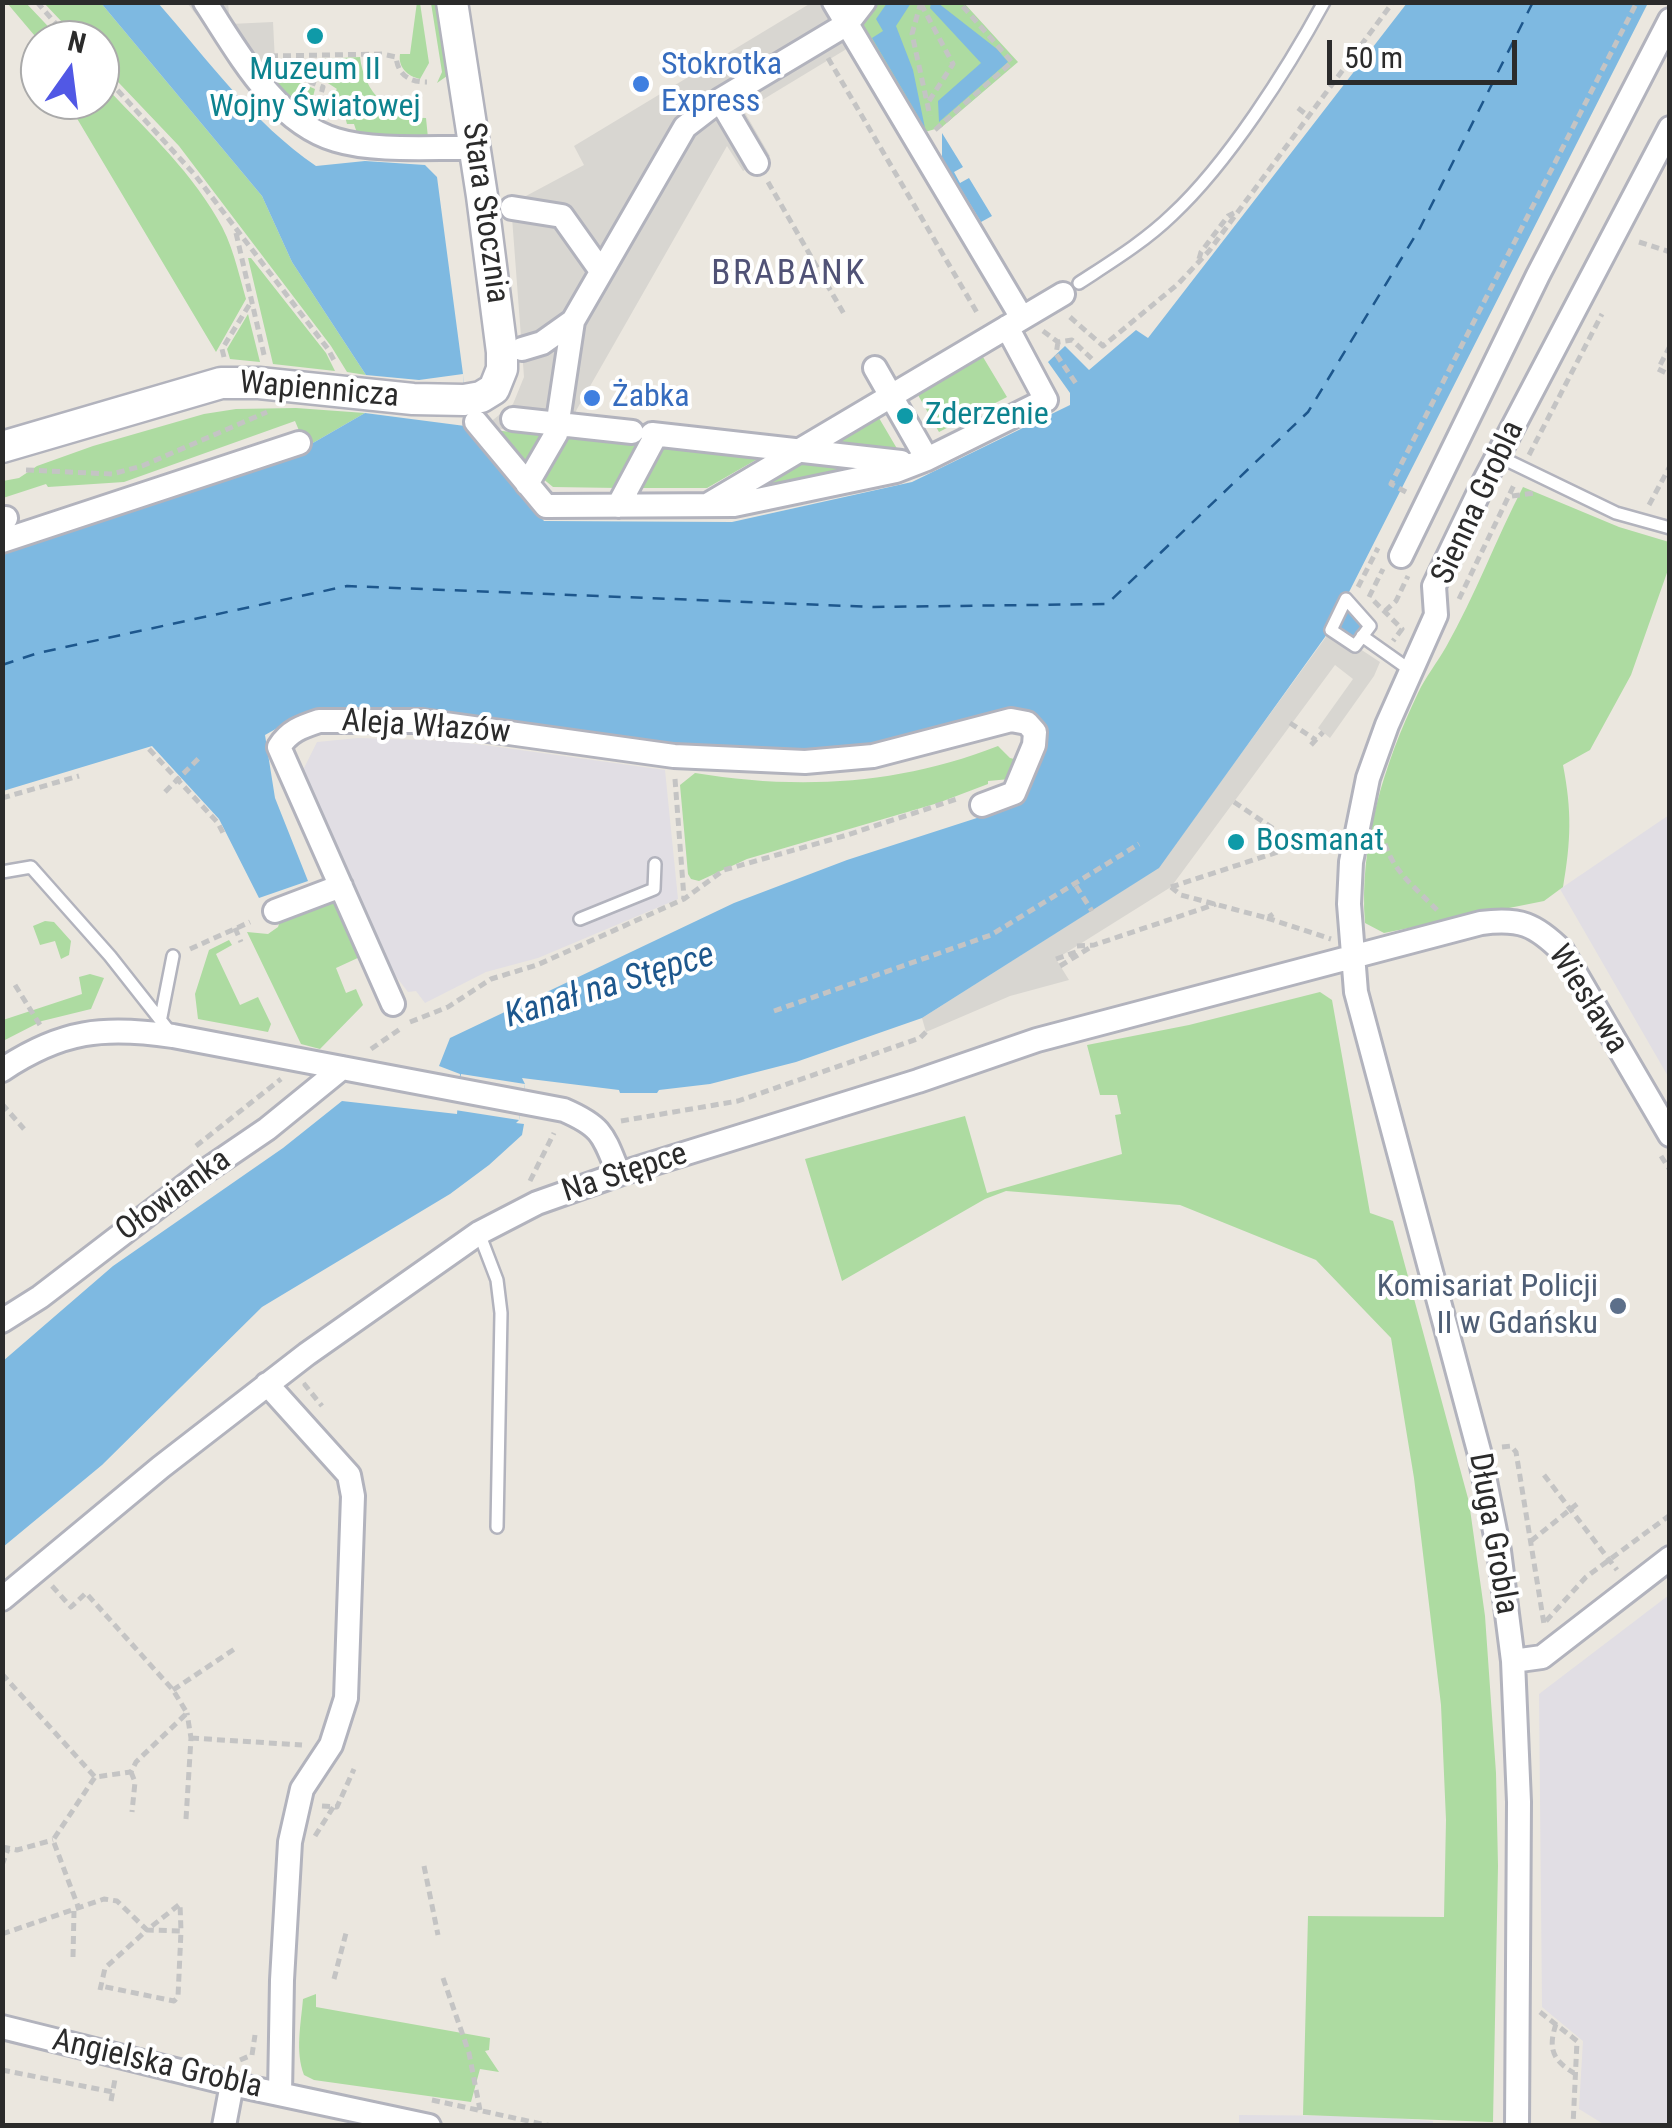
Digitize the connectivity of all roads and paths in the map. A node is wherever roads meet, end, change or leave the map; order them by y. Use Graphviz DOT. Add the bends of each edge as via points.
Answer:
graph roads {
  1 [pos="205,2"];
  2 [pos="452,2"];
  3 [pos="834,2"];
  4 [pos="864,2"];
  5 [pos="959,2"];
  6 [pos="1324,2"];
  7 [pos="1393,2"];
  8 [pos="1638,2"];
  9 [pos="921,3"];
  10 [pos="1670,20"];
  11 [pos="847,24"];
  12 [pos="818,41"];
  13 [pos="312,55"];
  14 [pos="241,56"];
  15 [pos="308,81"];
  16 [pos="427,82"];
  17 [pos="120,93"];
  18 [pos="720,100"];
  19 [pos="928,102"];
  20 [pos="1298,108"];
  21 [pos="1307,115"];
  22 [pos="1670,128"];
  23 [pos="475,148"];
  24 [pos="757,163"];
  25 [pos="512,208"];
  26 [pos="1647,228"];
  27 [pos="235,230"];
  28 [pos="1670,252"];
  29 [pos="601,271"];
  30 [pos="1064,292"];
  31 [pos="252,300"];
  32 [pos="1604,311"];
  33 [pos="844,314"];
  34 [pos="573,321"];
  35 [pos="1006,327"];
  36 [pos="1052,336"];
  37 [pos="1058,342"];
  38 [pos="1670,346"];
  39 [pos="222,349"];
  40 [pos="512,350"];
  41 [pos="1094,360"];
  42 [pos="875,368"];
  43 [pos="1670,375"];
  44 [pos="1077,385"];
  45 [pos="353,392"];
  46 [pos="274,395"];
  47 [pos="890,396"];
  48 [pos="470,411"];
  49 [pos="513,419"];
  50 [pos="557,424"];
  51 [pos="647,434"];
  52 [pos="299,443"];
  53 [pos="2,447"];
  54 [pos="799,450"];
  55 [pos="1498,456"];
  56 [pos="921,461"];
  57 [pos="1670,466"];
  58 [pos="1522,468"];
  59 [pos="26,470"];
  60 [pos="526,484"];
  61 [pos="1406,492"];
  62 [pos="618,506"];
  63 [pos="706,506"];
  64 [pos="1640,521"];
  65 [pos="4,526"];
  66 [pos="1670,528"];
  67 [pos="1401,556"];
  68 [pos="1459,598"];
  69 [pos="1362,636"];
  70 [pos="1410,670"];
  71 [pos="1290,723"];
  72 [pos="1323,732"];
  73 [pos="149,750"];
  74 [pos="201,756"];
  75 [pos="674,756"];
  76 [pos="79,776"];
  77 [pos="177,779"];
  78 [pos="165,792"];
  79 [pos="3,798"];
  80 [pos="974,801"];
  81 [pos="1234,802"];
  82 [pos="1381,824"];
  83 [pos="225,837"];
  84 [pos="1139,844"];
  85 [pos="656,864"];
  86 [pos="2,872"];
  87 [pos="341,886"];
  88 [pos="1076,886"];
  89 [pos="684,899"];
  90 [pos="1216,904"];
  91 [pos="275,910"];
  92 [pos="1092,910"];
  93 [pos="580,919"];
  94 [pos="250,922"];
  95 [pos="235,928"];
  96 [pos="1456,930"];
  97 [pos="241,942"];
  98 [pos="1078,946"];
  99 [pos="1091,946"];
  100 [pos="1352,952"];
  101 [pos="173,956"];
  102 [pos="1058,963"];
  103 [pos="15,984"];
  104 [pos="393,1004"];
  105 [pos="774,1011"];
  106 [pos="410,1022"];
  107 [pos="167,1026"];
  108 [pos="926,1032"];
  109 [pos="50,1043"];
  110 [pos="364,1054"];
  111 [pos="264,1063"];
  112 [pos="342,1068"];
  113 [pos="2,1070"];
  114 [pos="285,1076"];
  115 [pos="2,1104"];
  116 [pos="613,1122"];
  117 [pos="24,1129"];
  118 [pos="1670,1135"];
  119 [pos="619,1174"];
  120 [pos="479,1233"];
  121 [pos="2,1321"];
  122 [pos="268,1384"];
  123 [pos="305,1386"];
  124 [pos="324,1409"];
  125 [pos="1510,1446"];
  126 [pos="1544,1475"];
  127 [pos="1573,1507"];
  128 [pos="1670,1514"];
  129 [pos="497,1527"];
  130 [pos="1531,1541"];
  131 [pos="1670,1558"];
  132 [pos="1609,1560"];
  133 [pos="37,1568"];
  134 [pos="1618,1570"];
  135 [pos="2,1599"];
  136 [pos="236,1648"];
  137 [pos="1513,1661"];
  138 [pos="2,1674"];
  139 [pos="173,1690"];
  140 [pos="188,1713"];
  141 [pos="190,1738"];
  142 [pos="308,1746"];
  143 [pos="354,1769"];
  144 [pos="131,1772"];
  145 [pos="95,1777"];
  146 [pos="309,1805"];
  147 [pos="334,1806"];
  148 [pos="132,1812"];
  149 [pos="186,1819"];
  150 [pos="318,1837"];
  151 [pos="53,1840"];
  152 [pos="5,1848"];
  153 [pos="2,1865"];
  154 [pos="424,1866"];
  155 [pos="76,1910"];
  156 [pos="148,1930"];
  157 [pos="181,1932"];
  158 [pos="2,1934"];
  159 [pos="346,1934"];
  160 [pos="438,1935"];
  161 [pos="73,1956"];
  162 [pos="443,1978"];
  163 [pos="334,1980"];
  164 [pos="1539,2011"];
  165 [pos="1556,2024"];
  166 [pos="2,2028"];
  167 [pos="2,2070"];
  168 [pos="117,2071"];
  169 [pos="1574,2074"];
  170 [pos="232,2084"];
  171 [pos="112,2092"];
  172 [pos="280,2094"];
  173 [pos="422,2098"];
  174 [pos="111,2100"];
  175 [pos="480,2110"];
  176 [pos="1573,2117"];
  177 [pos="224,2126"];
  178 [pos="428,2126"];
  179 [pos="551,2126"];
  180 [pos="1518,2126"];
  181 [pos="1573,2126"];
  182 [pos="1583,2126"];
  1 -- 14 [label="street"];
  2 -- 23 [label="street, Stara Stocznia"];
  3 -- 11 [label="street"];
  4 -- 11 [label="street"];
  5 -- 19 [label="path" via="1012,62 932,133"];
  6 -- 30 [label="lane" via="1201,184 1143,241"];
  7 -- 21 [label="path"];
  8 -- 61 [label="path" via="1390,484"];
  9 -- 19 [label="path" via="912,34"];
  9 -- 19 [label="path" via="953,64"];
  10 -- 67 [label="street"];
  11 -- 12 [label="street"];
  11 -- 35 [label="street"];
  12 -- 18 [label="street"];
  12 -- 35 [label="path"];
  13 -- 14 [label="path"];
  13 -- 15 [label="path"];
  13 -- 16 [label="path" via="396,57 407,78"];
  14 -- 23 [label="street" via="283,108 321,135 359,144"];
  17 -- 27 [label="path" via="195,174"];
  18 -- 24 [label="street"];
  18 -- 29 [label="street" via="685,126"];
  20 -- 21 [label="path"];
  21 -- 30 [label="path" via="1209,251 1103,346"];
  22 -- 55 [label="street, Sienna Grobla"];
  23 -- 40 [label="street, Stara Stocznia"];
  24 -- 33 [label="path"];
  25 -- 29 [label="street" via="562,216"];
  26 -- 28 [label="path" via="1640,242"];
  27 -- 31 [label="path"];
  27 -- 45 [label="path" via="328,349"];
  29 -- 34 [label="street"];
  30 -- 35 [label="street"];
  31 -- 39 [label="path"];
  31 -- 46 [label="path"];
  32 -- 58 [label="path"];
  34 -- 40 [label="street" via="542,344"];
  34 -- 50 [label="street"];
  35 -- 47 [label="street"];
  35 -- 56 [label="street" via="1046,400"];
  36 -- 37 [label="path"];
  37 -- 41 [label="path" via="1072,340"];
  37 -- 44 [label="path" via="1056,354"];
  38 -- 43 [label="path" via="1658,369"];
  40 -- 48 [label="street, Stara Stocznia" via="494,389"];
  42 -- 47 [label="street"];
  45 -- 46 [label="street, Wapiennicza"];
  45 -- 48 [label="street, Wapiennicza"];
  46 -- 53 [label="street, Wapiennicza" via="221,383"];
  46 -- 59 [label="path" via="142,466 112,474"];
  47 -- 54 [label="street"];
  47 -- 56 [label="street"];
  48 -- 60 [label="street"];
  49 -- 50 [label="street"];
  50 -- 51 [label="street"];
  50 -- 60 [label="street"];
  51 -- 54 [label="street"];
  51 -- 62 [label="street"];
  52 -- 65 [label="street"];
  54 -- 56 [label="street"];
  54 -- 63 [label="street"];
  55 -- 58 [label="lane"];
  55 -- 70 [label="street, Sienna Grobla" via="1434,586 1436,615"];
  56 -- 63 [label="street" via="734,506"];
  57 -- 64 [label="path"];
  58 -- 64 [label="lane"];
  58 -- 68 [label="path"];
  60 -- 62 [label="street" via="546,506"];
  62 -- 63 [label="street"];
  64 -- 66 [label="lane"];
  69 -- 70 [label="lane"];
  70 -- 100 [label="street, Sienna Grobla" via="1368,778 1354,835"];
  71 -- 72 [label="path" via="1313,743"];
  73 -- 77 [label="path"];
  74 -- 77 [label="path"];
  75 -- 80 [label="street, Aleja Włazów" via="847,759 1011,720 1027,723 1034,745 1014,793"];
  75 -- 87 [label="street, Aleja Włazów" via="422,721 303,726 278,746"];
  75 -- 89 [label="path"];
  76 -- 79 [label="path"];
  77 -- 78 [label="path"];
  77 -- 83 [label="path"];
  80 -- 89 [label="path" via="724,870"];
  81 -- 90 [label="path" via="1293,844 1171,888"];
  82 -- 96 [label="path" via="1397,871"];
  84 -- 88 [label="path"];
  85 -- 93 [label="lane" via="654,889"];
  86 -- 107 [label="lane" via="31,867"];
  87 -- 91 [label="street"];
  87 -- 104 [label="street, Aleja Włazów"];
  88 -- 92 [label="path"];
  88 -- 105 [label="path" via="992,935"];
  89 -- 106 [label="path" via="537,966 491,979"];
  90 -- 99 [label="path"];
  90 -- 100 [label="path" via="1270,916"];
  94 -- 95 [label="path"];
  95 -- 97 [label="path"];
  95 -- 101 [label="path"];
  96 -- 100 [label="street, Wiesława"];
  96 -- 118 [label="street, Wiesława" via="1506,920 1542,932 1563,952"];
  98 -- 99 [label="path"];
  99 -- 102 [label="path"];
  100 -- 119 [label="street, Na Stępce" via="1037,1040"];
  100 -- 137 [label="street, Długa Grobla" via="1383,1101 1479,1451"];
  101 -- 107 [label="lane"];
  103 -- 109 [label="path"];
  104 -- 106 [label="path"];
  106 -- 110 [label="path"];
  107 -- 109 [label="street" via="98,1030"];
  107 -- 111 [label="street"];
  108 -- 116 [label="path" via="738,1101"];
  109 -- 113 [label="street"];
  111 -- 112 [label="street"];
  111 -- 114 [label="path"];
  112 -- 119 [label="street" via="564,1110 593,1123"];
  112 -- 121 [label="street, Ołowianka"];
  115 -- 117 [label="path"];
  119 -- 120 [label="street, Na Stępce" via="537,1203"];
  120 -- 122 [label="street, Na Stępce"];
  120 -- 129 [label="lane" via="498,1280 501,1313"];
  122 -- 133 [label="street, Na Stępce"];
  122 -- 172 [label="street" via="350,1475 353,1496 346,1698 332,1744 302,1789 290,1842"];
  123 -- 124 [label="path"];
  125 -- 130 [label="path"];
  126 -- 127 [label="path"];
  127 -- 130 [label="path"];
  127 -- 132 [label="path"];
  128 -- 132 [label="path"];
  130 -- 132 [label="path" via="1544,1624"];
  131 -- 137 [label="street" via="1542,1657"];
  132 -- 134 [label="path"];
  133 -- 135 [label="street, Na Stępce"];
  133 -- 139 [label="path" via="71,1607 86,1594"];
  136 -- 139 [label="path"];
  137 -- 180 [label="street, Długa Grobla"];
  138 -- 145 [label="path"];
  139 -- 140 [label="path"];
  140 -- 141 [label="path"];
  140 -- 144 [label="path"];
  141 -- 142 [label="path"];
  141 -- 149 [label="path"];
  143 -- 147 [label="path"];
  144 -- 145 [label="path"];
  144 -- 148 [label="path"];
  145 -- 151 [label="path"];
  146 -- 147 [label="path"];
  147 -- 150 [label="path"];
  151 -- 152 [label="path"];
  151 -- 155 [label="path"];
  152 -- 153 [label="path"];
  154 -- 160 [label="path"];
  155 -- 156 [label="path" via="104,1899 117,1902"];
  155 -- 158 [label="path"];
  155 -- 161 [label="path"];
  156 -- 157 [label="path"];
  156 -- 157 [label="path" via="180,1904"];
  156 -- 157 [label="path" via="105,1968 101,1988 174,2001"];
  159 -- 163 [label="path"];
  162 -- 175 [label="path"];
  164 -- 165 [label="path"];
  165 -- 169 [label="path" via="1577,2041"];
  165 -- 169 [label="path" via="1554,2058"];
  166 -- 170 [label="street, Angielska Grobla"];
  167 -- 171 [label="path"];
  168 -- 171 [label="path"];
  169 -- 176 [label="path"];
  170 -- 172 [label="street, Angielska Grobla"];
  170 -- 177 [label="street"];
  171 -- 174 [label="path"];
  172 -- 178 [label="street, Angielska Grobla"];
  173 -- 175 [label="path"];
  175 -- 179 [label="path"];
  176 -- 181 [label="path"];
  176 -- 182 [label="path"];
}
